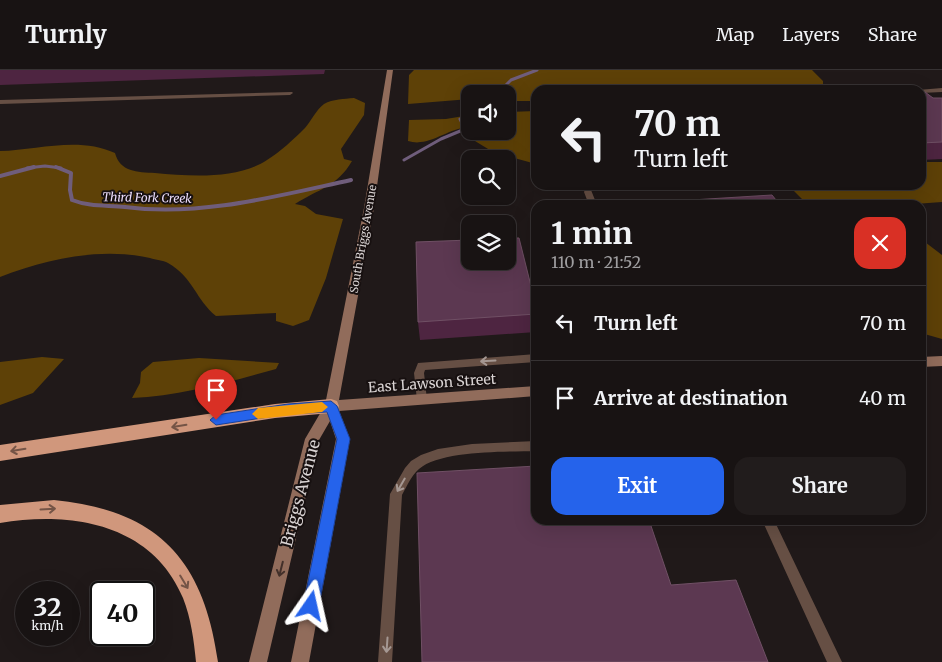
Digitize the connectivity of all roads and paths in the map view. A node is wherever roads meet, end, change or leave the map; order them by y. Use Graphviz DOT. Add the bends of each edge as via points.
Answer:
graph roads {
  1 [pos="390,70"];
  2 [pos="942,90"];
  3 [pos="926,91"];
  4 [pos="290,93"];
  5 [pos="0,102"];
  6 [pos="588,192"];
  7 [pos="591,200"];
  8 [pos="531,358"];
  9 [pos="926,361"];
  10 [pos="942,361"];
  11 [pos="531,392"];
  12 [pos="422,400"];
  13 [pos="331,406"];
  14 [pos="531,446"];
  15 [pos="0,452"];
  16 [pos="0,514"];
  17 [pos="770,525"];
  18 [pos="207,662"];
  19 [pos="258,662"];
  20 [pos="300,662"];
  21 [pos="385,662"];
  22 [pos="835,662"];
  1 -- 13 [label="street, South Briggs Avenue" via="374,181"];
  2 -- 3 [label="street"];
  4 -- 5 [label="lane"];
  6 -- 7 [label="lane"];
  8 -- 12 [label="lane, one-way" via="422,366 419,373"];
  9 -- 10 [label="street"];
  11 -- 12 [label="street, East Lawson Street"];
  12 -- 13 [label="street, East Lawson Street"];
  13 -- 15 [label="highway, one-way" via="275,411"];
  13 -- 19 [label="street, Briggs Avenue, one-way" via="312,439"];
  13 -- 20 [label="street, Briggs Avenue" via="343,439"];
  14 -- 21 [label="lane, one-way" via="437,453 416,464 396,494"];
  16 -- 18 [label="highway, one-way" via="80,510 110,518 143,536 159,549 187,585 197,609"];
  17 -- 22 [label="lane"];
}
